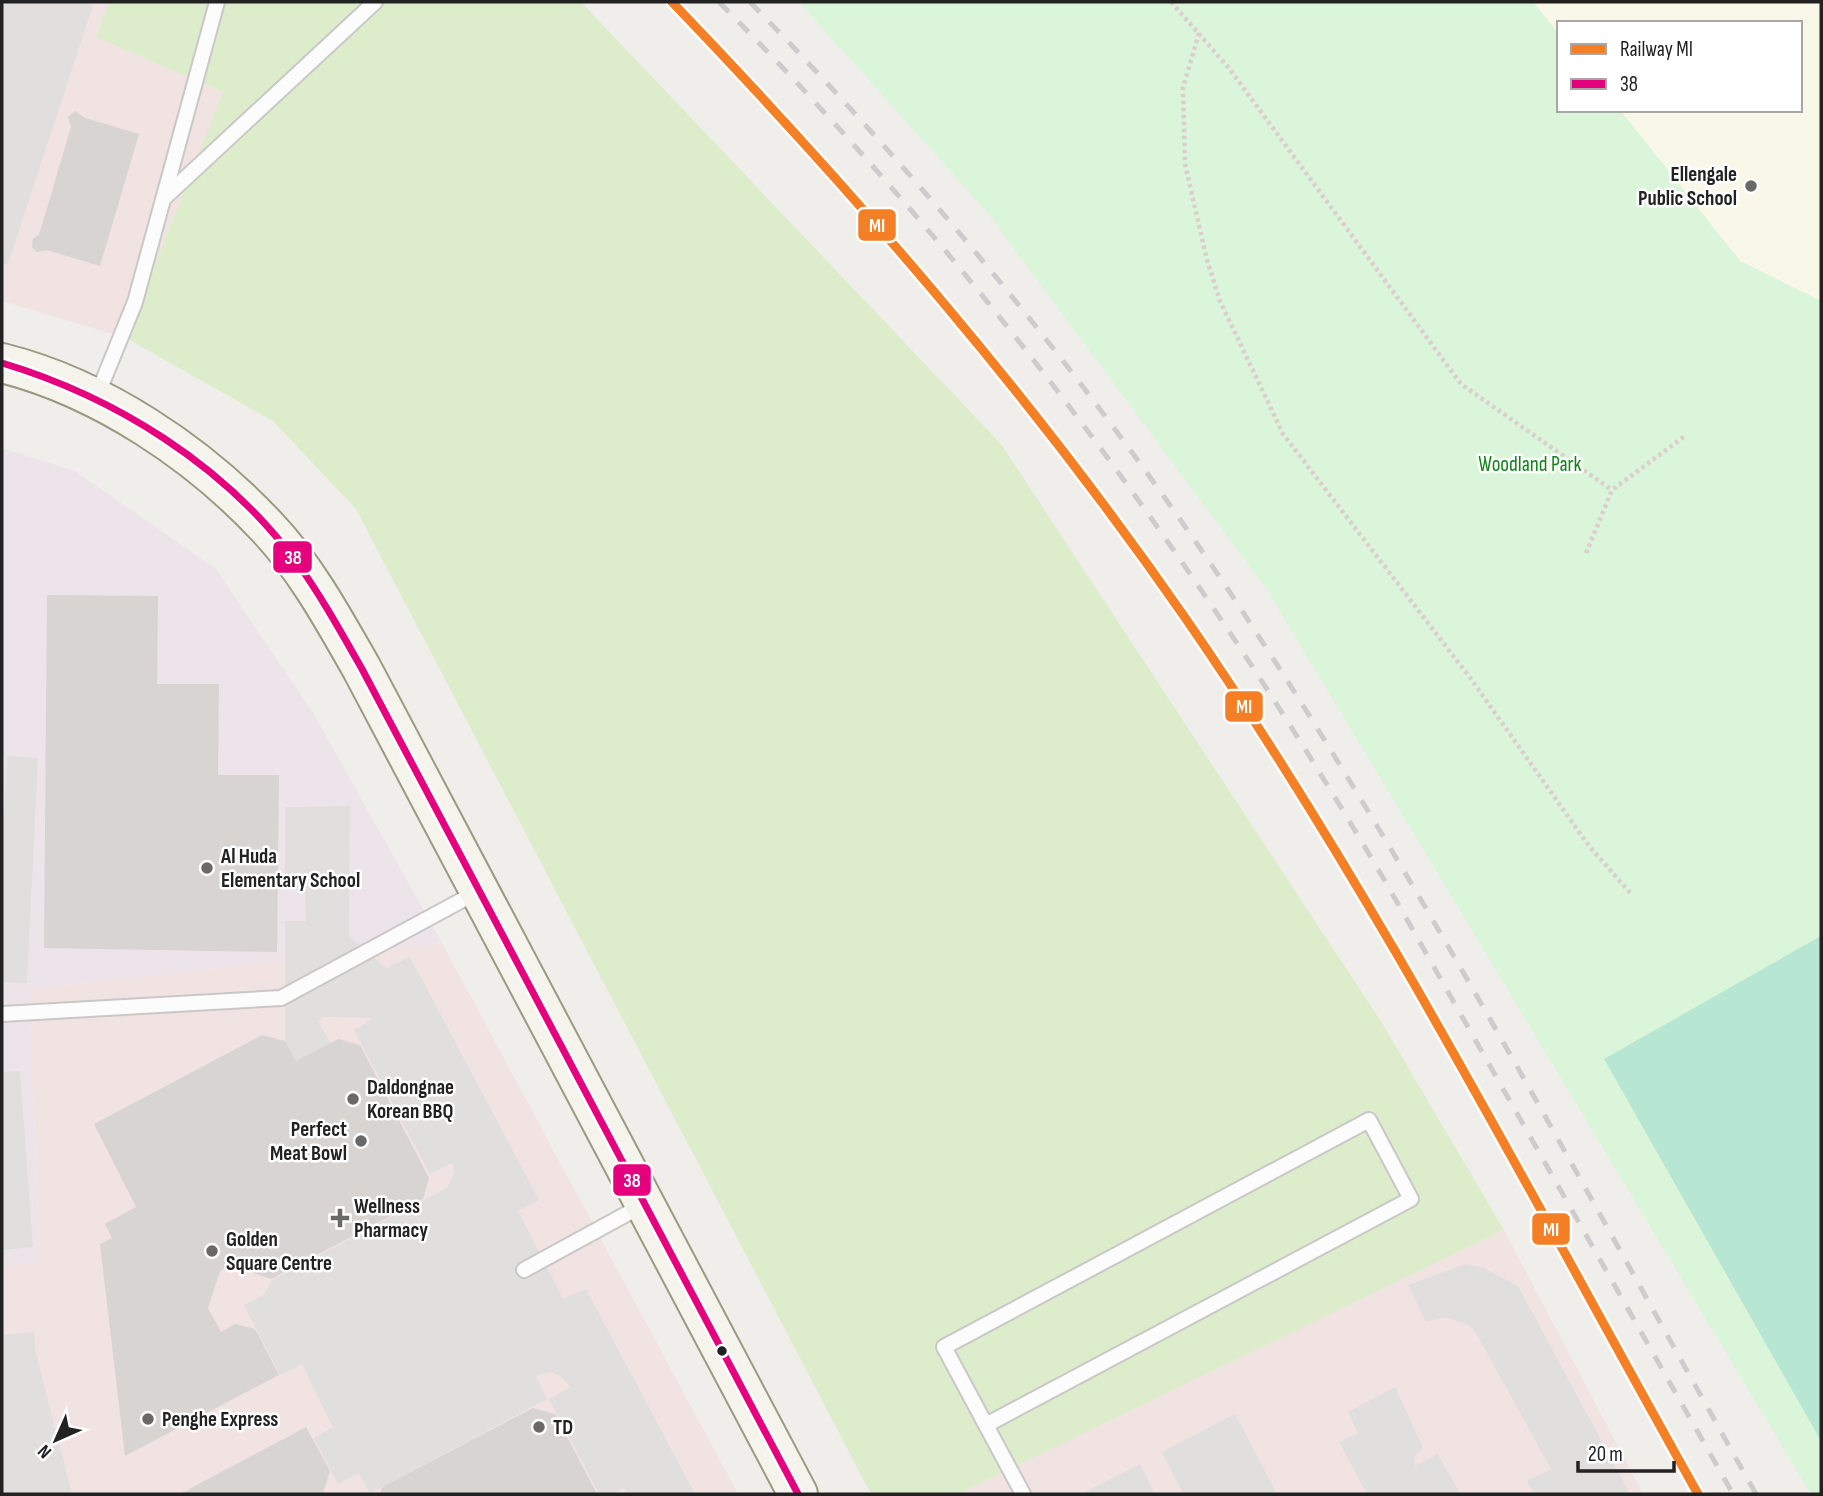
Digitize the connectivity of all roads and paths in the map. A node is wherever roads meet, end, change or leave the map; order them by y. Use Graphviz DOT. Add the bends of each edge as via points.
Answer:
graph roads {
  1 [pos="217,2"];
  2 [pos="375,2"];
  3 [pos="1171,2"];
  4 [pos="1199,33"];
  5 [pos="162,200"];
  6 [pos="2,363"];
  7 [pos="95,400"];
  8 [pos="1685,436"];
  9 [pos="1612,490"];
  10 [pos="1586,553"];
  11 [pos="478,892"];
  12 [pos="1632,895"];
  13 [pos="2,1014"];
  14 [pos="643,1204"];
  15 [pos="524,1270"];
  16 [pos="986,1425"];
  17 [pos="798,1494"];
  18 [pos="1023,1494"];
  1 -- 5 [label="lane"];
  2 -- 5 [label="lane"];
  3 -- 4 [label="path"];
  4 -- 9 [label="path" via="1461,384"];
  4 -- 12 [label="path" via="1183,88 1185,164 1220,301 1283,434 1471,679 1589,846"];
  5 -- 7 [label="lane" via="135,302"];
  6 -- 7 [label="street"];
  7 -- 11 [label="street" via="146,428 211,474 268,527 318,593"];
  8 -- 9 [label="path"];
  9 -- 10 [label="path"];
  11 -- 13 [label="lane" via="281,998"];
  11 -- 14 [label="street"];
  14 -- 15 [label="lane"];
  14 -- 17 [label="street"];
  16 -- 16 [label="lane" via="944,1347 1369,1120 1410,1199"];
  16 -- 18 [label="lane"];
}
